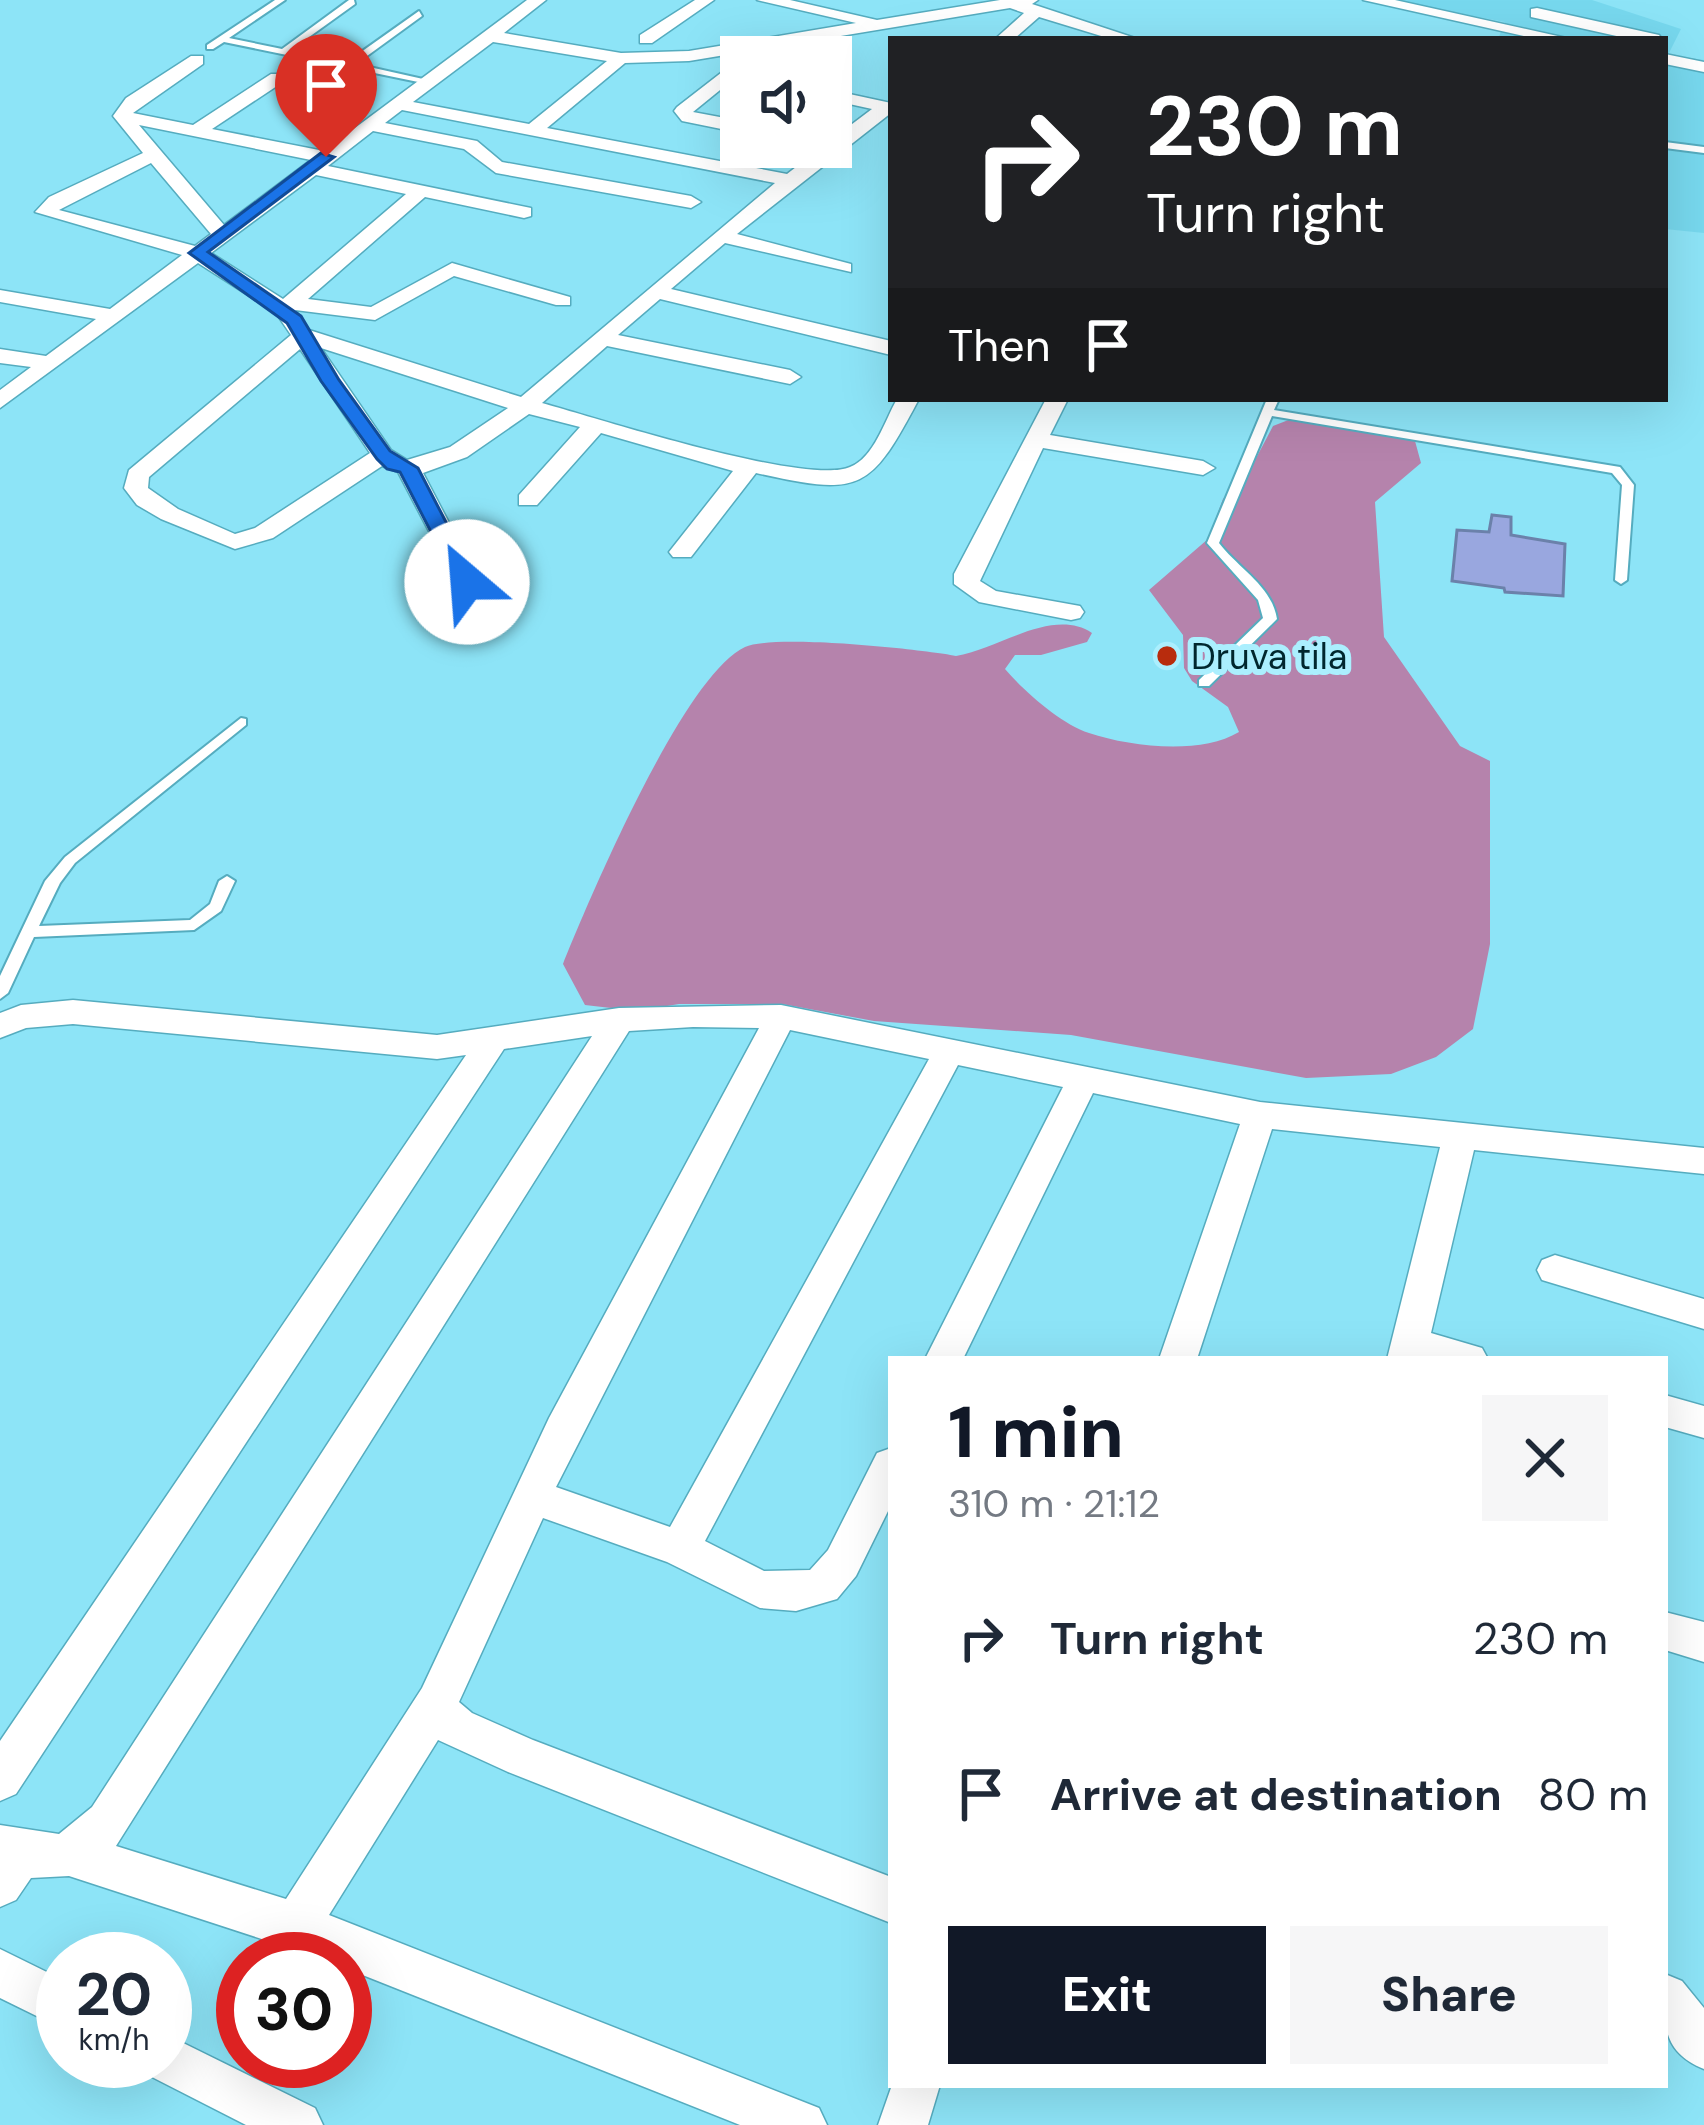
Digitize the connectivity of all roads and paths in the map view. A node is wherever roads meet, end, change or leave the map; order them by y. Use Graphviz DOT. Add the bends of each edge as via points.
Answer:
graph roads {
  1 [pos="281,0"];
  2 [pos="538,0"];
  3 [pos="706,0"];
  4 [pos="765,0"];
  5 [pos="940,0"];
  6 [pos="1371,0"];
  7 [pos="352,2"];
  8 [pos="1026,5"];
  9 [pos="1518,9"];
  10 [pos="1560,9"];
  11 [pos="419,14"];
  12 [pos="962,14"];
  13 [pos="891,25"];
  14 [pos="1515,35"];
  15 [pos="489,36"];
  16 [pos="1006,36"];
  17 [pos="1111,36"];
  18 [pos="1644,36"];
  19 [pos="646,39"];
  20 [pos="222,40"];
  21 [pos="283,52"];
  22 [pos="203,54"];
  23 [pos="689,56"];
  24 [pos="621,58"];
  25 [pos="1668,60"];
  26 [pos="348,65"];
  27 [pos="1704,67"];
  28 [pos="720,68"];
  29 [pos="277,78"];
  30 [pos="428,81"];
  31 [pos="720,85"];
  32 [pos="852,99"];
  33 [pos="398,104"];
  34 [pos="888,107"];
  35 [pos="888,108"];
  36 [pos="122,116"];
  37 [pos="720,123"];
  38 [pos="369,125"];
  39 [pos="534,129"];
  40 [pos="196,130"];
  41 [pos="1668,145"];
  42 [pos="1704,150"];
  43 [pos="152,155"];
  44 [pos="319,162"];
  45 [pos="788,180"];
  46 [pos="421,190"];
  47 [pos="691,202"];
  48 [pos="524,212"];
  49 [pos="221,234"];
  50 [pos="721,236"];
  51 [pos="197,253"];
  52 [pos="844,268"];
  53 [pos="655,291"];
  54 [pos="0,296"];
  55 [pos="563,301"];
  56 [pos="287,306"];
  57 [pos="112,316"];
  58 [pos="304,335"];
  59 [pos="601,338"];
  60 [pos="888,347"];
  61 [pos="0,356"];
  62 [pos="46,364"];
  63 [pos="790,377"];
  64 [pos="0,400"];
  65 [pos="906,402"];
  66 [pos="1055,402"];
  67 [pos="524,405"];
  68 [pos="1270,406"];
  69 [pos="596,424"];
  70 [pos="1036,440"];
  71 [pos="383,455"];
  72 [pos="735,461"];
  73 [pos="408,468"];
  74 [pos="1203,468"];
  75 [pos="528,500"];
  76 [pos="682,552"];
  77 [pos="1621,580"];
  78 [pos="467,582"];
  79 [pos="1071,612"];
  80 [pos="1204,683"];
  81 [pos="241,722"];
  82 [pos="227,881"];
  83 [pos="29,932"];
  84 [pos="0,993"];
  85 [pos="781,1017"];
  86 [pos="620,1020"];
  87 [pos="0,1026"];
  88 [pos="492,1042"];
  89 [pos="950,1050"];
  90 [pos="1083,1080"];
  91 [pos="1260,1115"];
  92 [pos="1460,1136"];
  93 [pos="1704,1161"];
  94 [pos="1555,1270"];
  95 [pos="1704,1315"];
  96 [pos="1407,1351"];
  97 [pos="945,1356"];
  98 [pos="1179,1356"];
  99 [pos="1446,1356"];
  100 [pos="1668,1413"];
  101 [pos="1704,1422"];
  102 [pos="888,1471"];
  103 [pos="531,1496"];
  104 [pos="680,1549"];
  105 [pos="1668,1632"];
  106 [pos="1704,1642"];
  107 [pos="437,1702"];
  108 [pos="0,1779"];
  109 [pos="74,1855"];
  110 [pos="6,1862"];
  111 [pos="888,1899"];
  112 [pos="296,1925"];
  113 [pos="0,1972"];
  114 [pos="36,1991"];
  115 [pos="1668,2002"];
  116 [pos="1704,2044"];
  117 [pos="192,2072"];
  118 [pos="915,2088"];
  119 [pos="298,2125"];
  120 [pos="802,2125"];
  121 [pos="903,2125"];
  1 -- 20 [label="lane"];
  2 -- 15 [label="street"];
  3 -- 19 [label="street"];
  4 -- 13 [label="street"];
  5 -- 12 [label="street"];
  6 -- 14 [label="street"];
  7 -- 21 [label="lane"];
  8 -- 12 [label="street"];
  8 -- 16 [label="street"];
  8 -- 17 [label="street"];
  9 -- 10 [label="street"];
  10 -- 18 [label="street"];
  11 -- 26 [label="lane"];
  12 -- 13 [label="street"];
  13 -- 23 [label="street"];
  15 -- 24 [label="street"];
  15 -- 30 [label="street"];
  20 -- 21 [label="lane"];
  20 -- 22 [label="lane"];
  21 -- 26 [label="lane"];
  22 -- 36 [label="street"];
  23 -- 24 [label="street"];
  23 -- 28 [label="street"];
  24 -- 39 [label="street"];
  25 -- 27 [label="street"];
  26 -- 30 [label="lane"];
  29 -- 40 [label="street"];
  30 -- 33 [label="street"];
  31 -- 37 [label="street" via="682,111"];
  32 -- 34 [label="street"];
  33 -- 38 [label="street"];
  33 -- 39 [label="street"];
  35 -- 45 [label="street"];
  36 -- 40 [label="street"];
  36 -- 43 [label="street"];
  38 -- 44 [label="street"];
  38 -- 47 [label="street" via="470,145 496,167"];
  39 -- 45 [label="street"];
  40 -- 44 [label="street"];
  41 -- 42 [label="lane"];
  43 -- 49 [label="street"];
  43 -- 51 [label="street" via="45,212"];
  44 -- 46 [label="street"];
  44 -- 49 [label="street"];
  45 -- 50 [label="street"];
  46 -- 48 [label="street"];
  46 -- 56 [label="street"];
  49 -- 51 [label="street"];
  50 -- 52 [label="street"];
  50 -- 53 [label="street"];
  51 -- 56 [label="street"];
  51 -- 57 [label="street"];
  53 -- 59 [label="street"];
  53 -- 60 [label="street"];
  54 -- 57 [label="street"];
  55 -- 56 [label="street" via="452,269 375,314"];
  56 -- 58 [label="street"];
  57 -- 62 [label="street"];
  58 -- 67 [label="street"];
  58 -- 71 [label="street"];
  58 -- 71 [label="street" via="137,475 137,492 221,538 246,540"];
  59 -- 63 [label="street"];
  59 -- 67 [label="street"];
  61 -- 62 [label="street"];
  62 -- 64 [label="street"];
  65 -- 72 [label="street" via="870,466 852,476"];
  66 -- 70 [label="street"];
  67 -- 69 [label="street"];
  67 -- 73 [label="street" via="450,456"];
  68 -- 77 [label="lane" via="1616,470 1628,485"];
  68 -- 80 [label="lane" via="1213,543 1266,601 1270,619"];
  69 -- 72 [label="street"];
  69 -- 75 [label="street"];
  70 -- 74 [label="street"];
  70 -- 79 [label="street" via="967,584 988,597"];
  71 -- 73 [label="street"];
  72 -- 76 [label="street" via="746,469 743,478"];
  73 -- 78 [label="street"];
  81 -- 83 [label="lane" via="70,860"];
  82 -- 83 [label="lane" via="216,907 194,925"];
  83 -- 84 [label="lane"];
  85 -- 86 [label="street"];
  85 -- 89 [label="street"];
  85 -- 103 [label="street"];
  86 -- 88 [label="street"];
  86 -- 109 [label="street" via="108,1823"];
  87 -- 88 [label="street" via="73,1012 388,1045"];
  88 -- 108 [label="street"];
  89 -- 90 [label="street"];
  89 -- 104 [label="street"];
  90 -- 91 [label="street"];
  90 -- 97 [label="street"];
  91 -- 92 [label="street"];
  91 -- 98 [label="street"];
  92 -- 93 [label="street"];
  92 -- 96 [label="street"];
  94 -- 95 [label="street"];
  96 -- 99 [label="street"];
  100 -- 101 [label="street"];
  102 -- 104 [label="street" via="822,1586 760,1588"];
  103 -- 104 [label="street"];
  103 -- 107 [label="street"];
  105 -- 106 [label="street"];
  107 -- 111 [label="street" via="457,1728 523,1757"];
  107 -- 112 [label="street"];
  109 -- 110 [label="street"];
  109 -- 112 [label="street"];
  112 -- 120 [label="street"];
  113 -- 114 [label="street"];
  115 -- 116 [label="street"];
  117 -- 119 [label="street"];
  118 -- 121 [label="street"];
}
